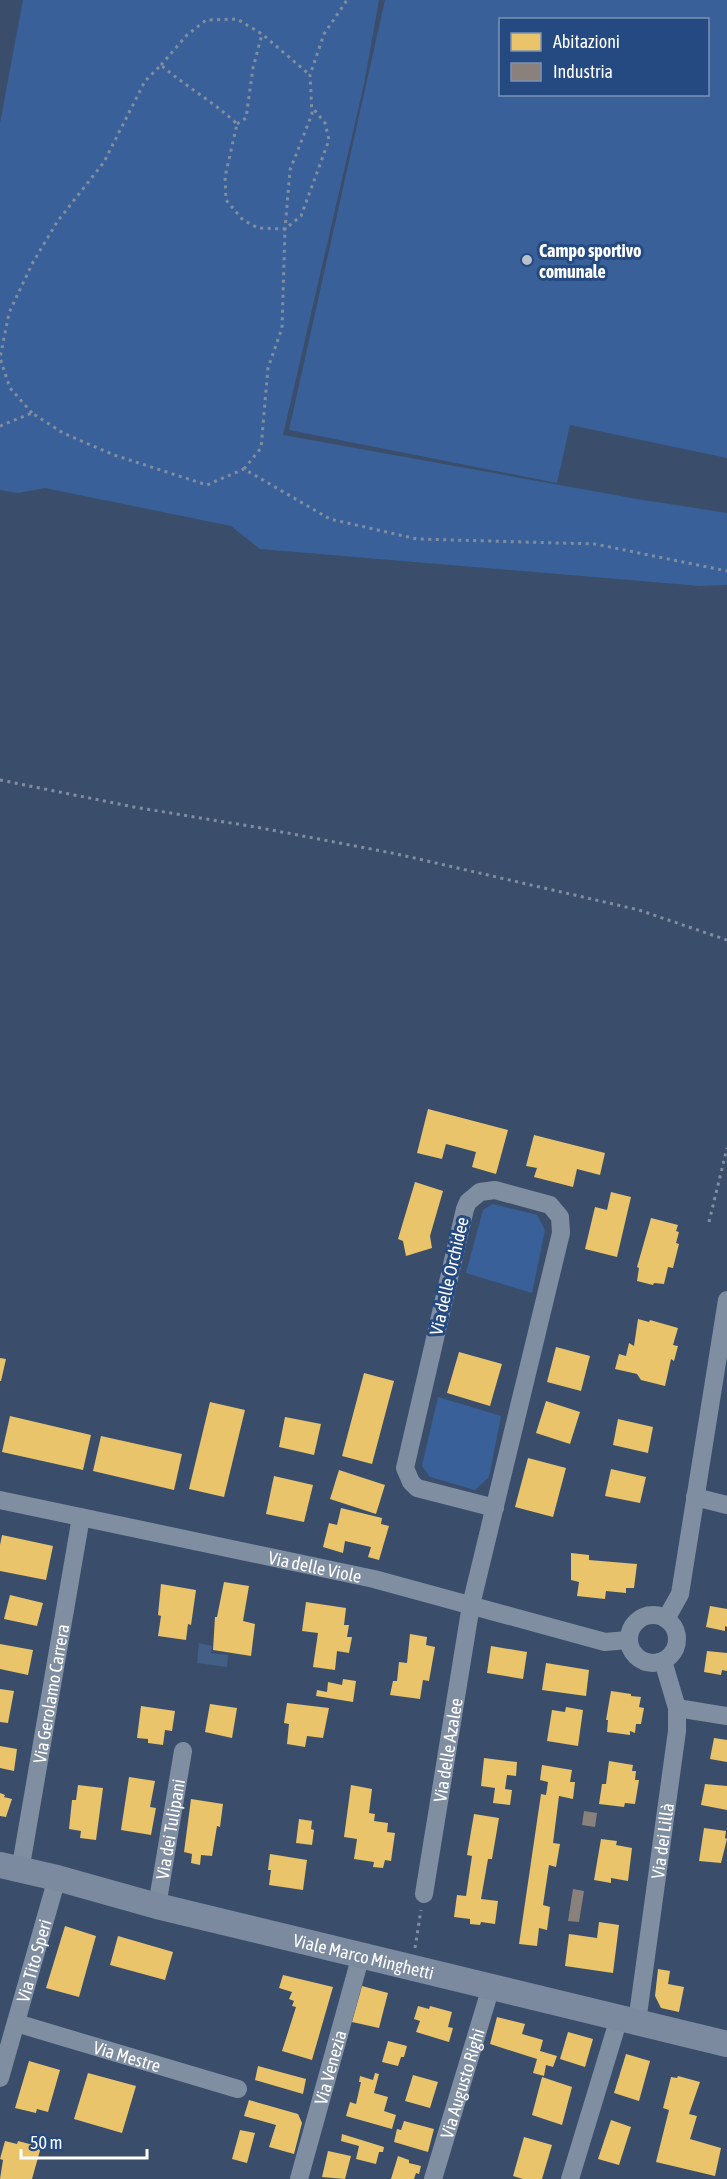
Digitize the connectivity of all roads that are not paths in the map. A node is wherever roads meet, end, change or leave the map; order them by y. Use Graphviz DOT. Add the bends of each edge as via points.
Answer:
graph roads {
  1 [pos="727,1299"];
  2 [pos="695,1497"];
  3 [pos="0,1500"];
  4 [pos="727,1505"];
  5 [pos="495,1508"];
  6 [pos="81,1517"];
  7 [pos="471,1605"];
  8 [pos="666,1619"];
  9 [pos="628,1640"];
  10 [pos="663,1660"];
  11 [pos="678,1708"];
  12 [pos="727,1716"];
  13 [pos="183,1751"];
  14 [pos="10,1868"];
  15 [pos="57,1878"];
  16 [pos="424,1894"];
  17 [pos="157,1906"];
  18 [pos="361,1956"];
  19 [pos="491,1987"];
  20 [pos="628,2020"];
  21 [pos="16,2023"];
  22 [pos="727,2044"];
  23 [pos="0,2078"];
  24 [pos="238,2089"];
  25 [pos="299,2179"];
  26 [pos="433,2179"];
  27 [pos="570,2179"];
  1 -- 2 [label="street"];
  2 -- 4 [label="street"];
  2 -- 8 [label="street" via="680,1594"];
  3 -- 6 [label="street, Via delle Viole"];
  5 -- 5 [label="street, Via delle Orchidee" via="562,1225 550,1205 487,1190 473,1196 465,1209 405,1468 417,1488"];
  5 -- 7 [label="street, Via delle Orchidee"];
  6 -- 7 [label="street, Via delle Viole" via="374,1579"];
  6 -- 14 [label="street, Via Gerolamo Carrera"];
  7 -- 9 [label="street, Via delle Viole" via="605,1642"];
  7 -- 16 [label="street, Via delle Azalee"];
  8 -- 9 [label="street" via="652,1614 638,1620 632,1625"];
  8 -- 10 [label="street" via="675,1630 676,1644"];
  9 -- 10 [label="street" via="640,1659 656,1663"];
  10 -- 11 [label="street, Via dei Lillà"];
  11 -- 12 [label="street"];
  11 -- 20 [label="street, Via dei Lillà" via="676,1743"];
  13 -- 17 [label="street, Via dei Tulipani"];
  14 -- 15 [label="street, Viale Marco Minghetti"];
  15 -- 17 [label="street, Viale Marco Minghetti"];
  15 -- 21 [label="street, Via Tito Speri"];
  17 -- 18 [label="street, Viale Marco Minghetti"];
  18 -- 19 [label="street, Viale Marco Minghetti"];
  18 -- 25 [label="street, Via Venezia"];
  19 -- 20 [label="street, Viale Marco Minghetti"];
  19 -- 26 [label="street, Via Augusto Righi"];
  20 -- 22 [label="street, Viale Marco Minghetti"];
  20 -- 27 [label="street, Via dei Lillà"];
  21 -- 23 [label="street, Via Tito Speri"];
  21 -- 24 [label="street, Via Mestre"];
}
